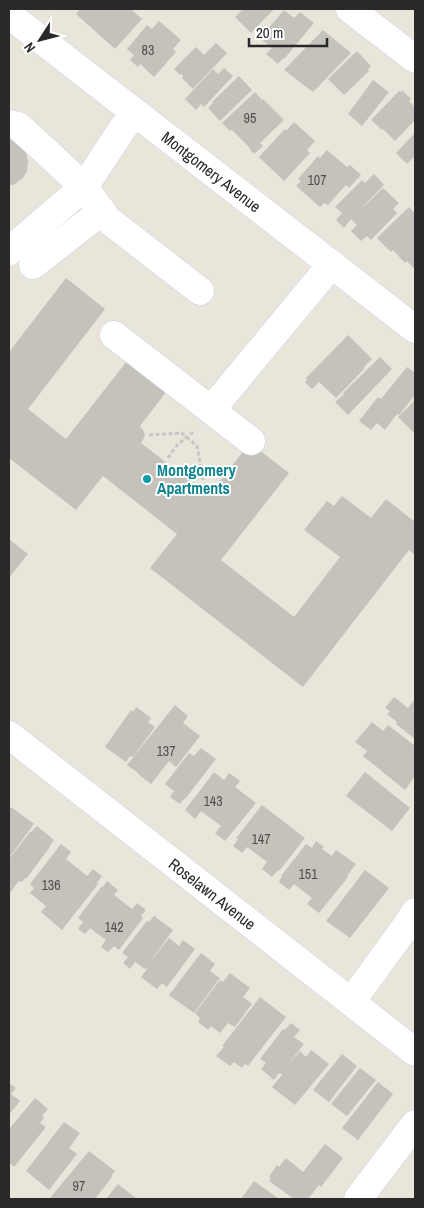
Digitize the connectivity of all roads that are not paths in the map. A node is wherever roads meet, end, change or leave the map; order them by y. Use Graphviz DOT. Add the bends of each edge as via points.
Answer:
graph roads {
  1 [pos="350,9"];
  2 [pos="9,15"];
  3 [pos="415,60"];
  4 [pos="136,113"];
  5 [pos="9,124"];
  6 [pos="84,187"];
  7 [pos="102,211"];
  8 [pos="9,251"];
  9 [pos="332,264"];
  10 [pos="33,265"];
  11 [pos="200,290"];
  12 [pos="415,329"];
  13 [pos="114,335"];
  14 [pos="211,410"];
  15 [pos="251,441"];
  16 [pos="9,735"];
  17 [pos="415,912"];
  18 [pos="351,1002"];
  19 [pos="415,1052"];
  20 [pos="415,1124"];
  21 [pos="358,1199"];
  1 -- 3 [label="street"];
  2 -- 4 [label="street, Montgomery Avenue"];
  4 -- 6 [label="street"];
  4 -- 9 [label="street, Montgomery Avenue"];
  5 -- 6 [label="street" via="18,126"];
  6 -- 7 [label="street"];
  6 -- 8 [label="street"];
  7 -- 10 [label="street"];
  7 -- 11 [label="street" via="107,219"];
  9 -- 12 [label="street, Montgomery Avenue"];
  9 -- 14 [label="street"];
  13 -- 14 [label="street"];
  14 -- 15 [label="street"];
  16 -- 18 [label="street, Roselawn Avenue"];
  17 -- 18 [label="street"];
  18 -- 19 [label="street, Roselawn Avenue"];
  20 -- 21 [label="street"];
}
